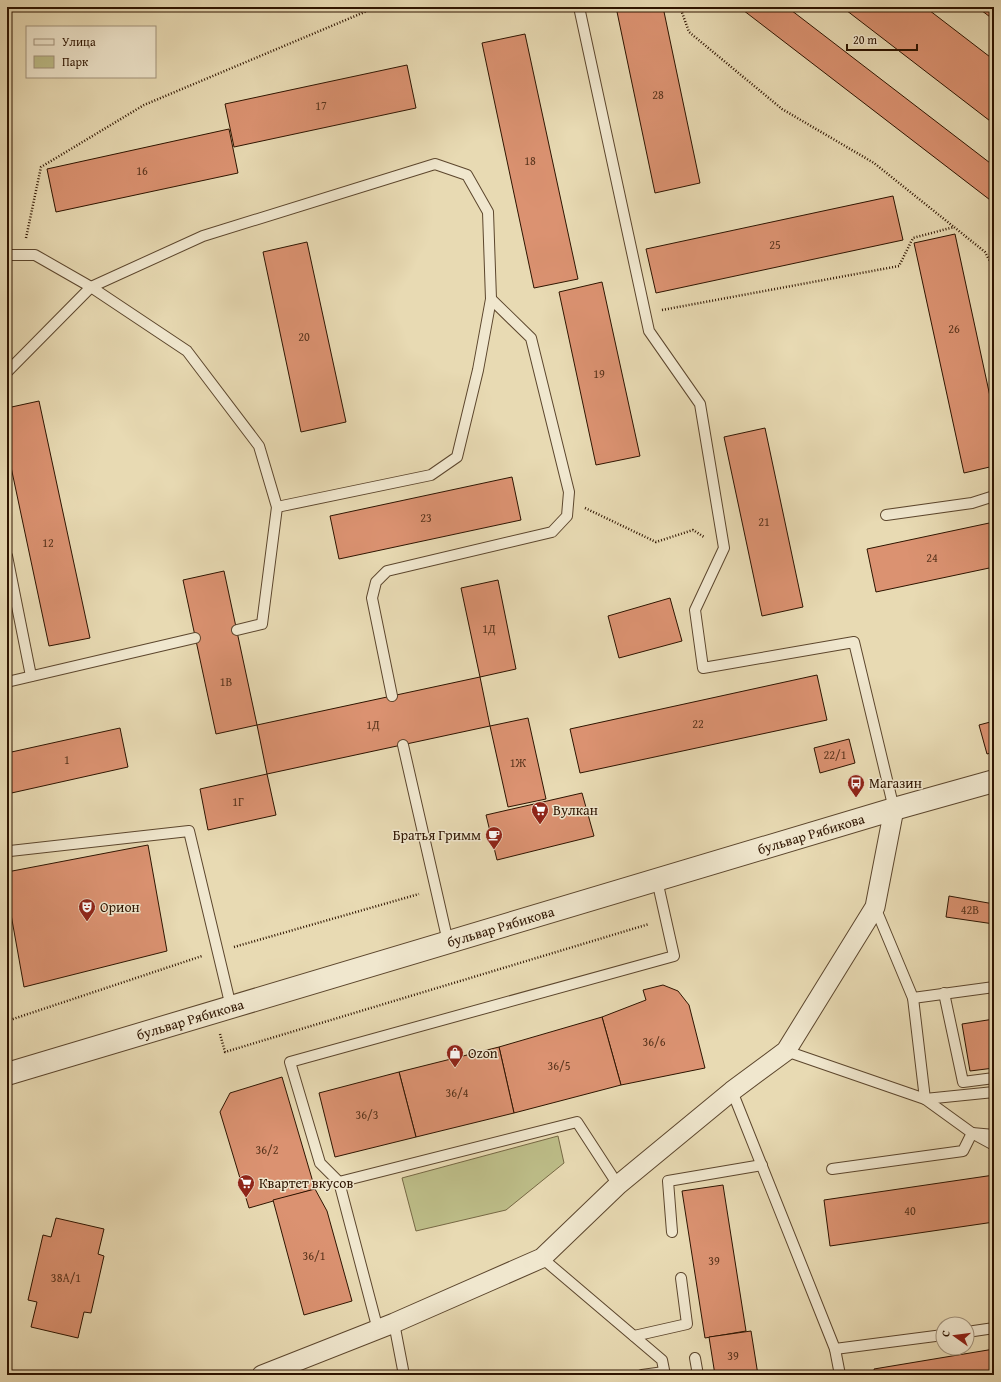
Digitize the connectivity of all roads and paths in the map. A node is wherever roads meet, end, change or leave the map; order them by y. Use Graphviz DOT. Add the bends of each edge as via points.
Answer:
graph roads {
  1 [pos="369,7"];
  2 [pos="579,7"];
  3 [pos="680,7"];
  4 [pos="954,228"];
  5 [pos="7,255"];
  6 [pos="22,255"];
  7 [pos="994,269"];
  8 [pos="91,287"];
  9 [pos="491,299"];
  10 [pos="645,313"];
  11 [pos="7,372"];
  12 [pos="994,496"];
  13 [pos="569,501"];
  14 [pos="277,507"];
  15 [pos="886,515"];
  16 [pos="724,548"];
  17 [pos="7,556"];
  18 [pos="237,630"];
  19 [pos="196,638"];
  20 [pos="31,676"];
  21 [pos="7,682"];
  22 [pos="392,696"];
  23 [pos="403,745"];
  24 [pos="994,781"];
  25 [pos="894,809"];
  26 [pos="7,853"];
  27 [pos="657,880"];
  28 [pos="875,907"];
  29 [pos="652,924"];
  30 [pos="448,942"];
  31 [pos="994,987"];
  32 [pos="944,993"];
  33 [pos="913,998"];
  34 [pos="231,1007"];
  35 [pos="22,1016"];
  36 [pos="7,1018"];
  37 [pos="219,1032"];
  38 [pos="786,1051"];
  39 [pos="7,1074"];
  40 [pos="994,1078"];
  41 [pos="732,1091"];
  42 [pos="994,1092"];
  43 [pos="925,1098"];
  44 [pos="972,1133"];
  45 [pos="994,1135"];
  46 [pos="994,1144"];
  47 [pos="762,1165"];
  48 [pos="832,1169"];
  49 [pos="339,1182"];
  50 [pos="618,1185"];
  51 [pos="672,1232"];
  52 [pos="542,1258"];
  53 [pos="680,1278"];
  54 [pos="386,1326"];
  55 [pos="994,1328"];
  56 [pos="975,1331"];
  57 [pos="634,1336"];
  58 [pos="935,1336"];
  59 [pos="835,1349"];
  60 [pos="694,1358"];
  61 [pos="272,1373"];
  62 [pos="665,1373"];
  63 [pos="404,1375"];
  64 [pos="642,1375"];
  65 [pos="698,1375"];
  66 [pos="840,1375"];
  1 -- 6 [label="path" via="367,11 144,105 41,167"];
  2 -- 10 [label="lane"];
  3 -- 4 [label="path" via="689,32 782,109 874,163"];
  4 -- 7 [label="path" via="985,252"];
  4 -- 10 [label="path" via="913,238 899,266"];
  5 -- 6 [label="lane"];
  6 -- 8 [label="lane" via="36,255"];
  8 -- 9 [label="lane" via="203,236 435,164 467,175 488,212"];
  8 -- 11 [label="lane"];
  8 -- 14 [label="lane" via="187,351 259,446"];
  9 -- 13 [label="lane" via="531,338 569,492"];
  9 -- 14 [label="lane" via="478,370 457,456 432,475"];
  10 -- 16 [label="lane" via="649,330 700,404"];
  12 -- 15 [label="lane" via="972,503"];
  13 -- 16 [label="path" via="656,542 693,530"];
  13 -- 22 [label="lane" via="567,516 552,532 387,570 376,582 372,598"];
  14 -- 18 [label="lane" via="262,624"];
  16 -- 25 [label="lane" via="695,610 703,668 854,642"];
  17 -- 20 [label="lane"];
  19 -- 20 [label="lane"];
  20 -- 21 [label="lane"];
  23 -- 30 [label="lane"];
  24 -- 25 [label="street, бульвар Рябикова"];
  25 -- 27 [label="street, бульвар Рябикова"];
  25 -- 28 [label="street"];
  26 -- 34 [label="lane" via="189,831"];
  27 -- 30 [label="street, бульвар Рябикова"];
  27 -- 49 [label="lane" via="674,956 290,1062 320,1163"];
  28 -- 33 [label="lane"];
  28 -- 38 [label="street"];
  29 -- 37 [label="path" via="225,1052"];
  30 -- 34 [label="street, бульвар Рябикова"];
  31 -- 32 [label="lane"];
  32 -- 33 [label="lane"];
  32 -- 40 [label="lane" via="963,1082"];
  33 -- 43 [label="lane"];
  34 -- 39 [label="street, бульвар Рябикова"];
  35 -- 36 [label="path"];
  38 -- 41 [label="street"];
  38 -- 43 [label="lane"];
  41 -- 47 [label="lane"];
  41 -- 50 [label="street"];
  42 -- 43 [label="lane"];
  43 -- 44 [label="lane"];
  44 -- 45 [label="lane"];
  44 -- 46 [label="lane"];
  44 -- 48 [label="lane" via="963,1152"];
  47 -- 51 [label="lane" via="668,1182"];
  47 -- 59 [label="lane"];
  49 -- 50 [label="lane" via="577,1122"];
  49 -- 54 [label="lane"];
  50 -- 52 [label="street"];
  52 -- 54 [label="street"];
  52 -- 57 [label="lane"];
  53 -- 57 [label="lane" via="687,1324"];
  54 -- 61 [label="street"];
  54 -- 63 [label="lane"];
  55 -- 56 [label="lane"];
  57 -- 62 [label="lane" via="662,1360"];
  58 -- 59 [label="lane"];
  59 -- 66 [label="lane"];
  60 -- 65 [label="lane"];
  62 -- 64 [label="lane"];
}
